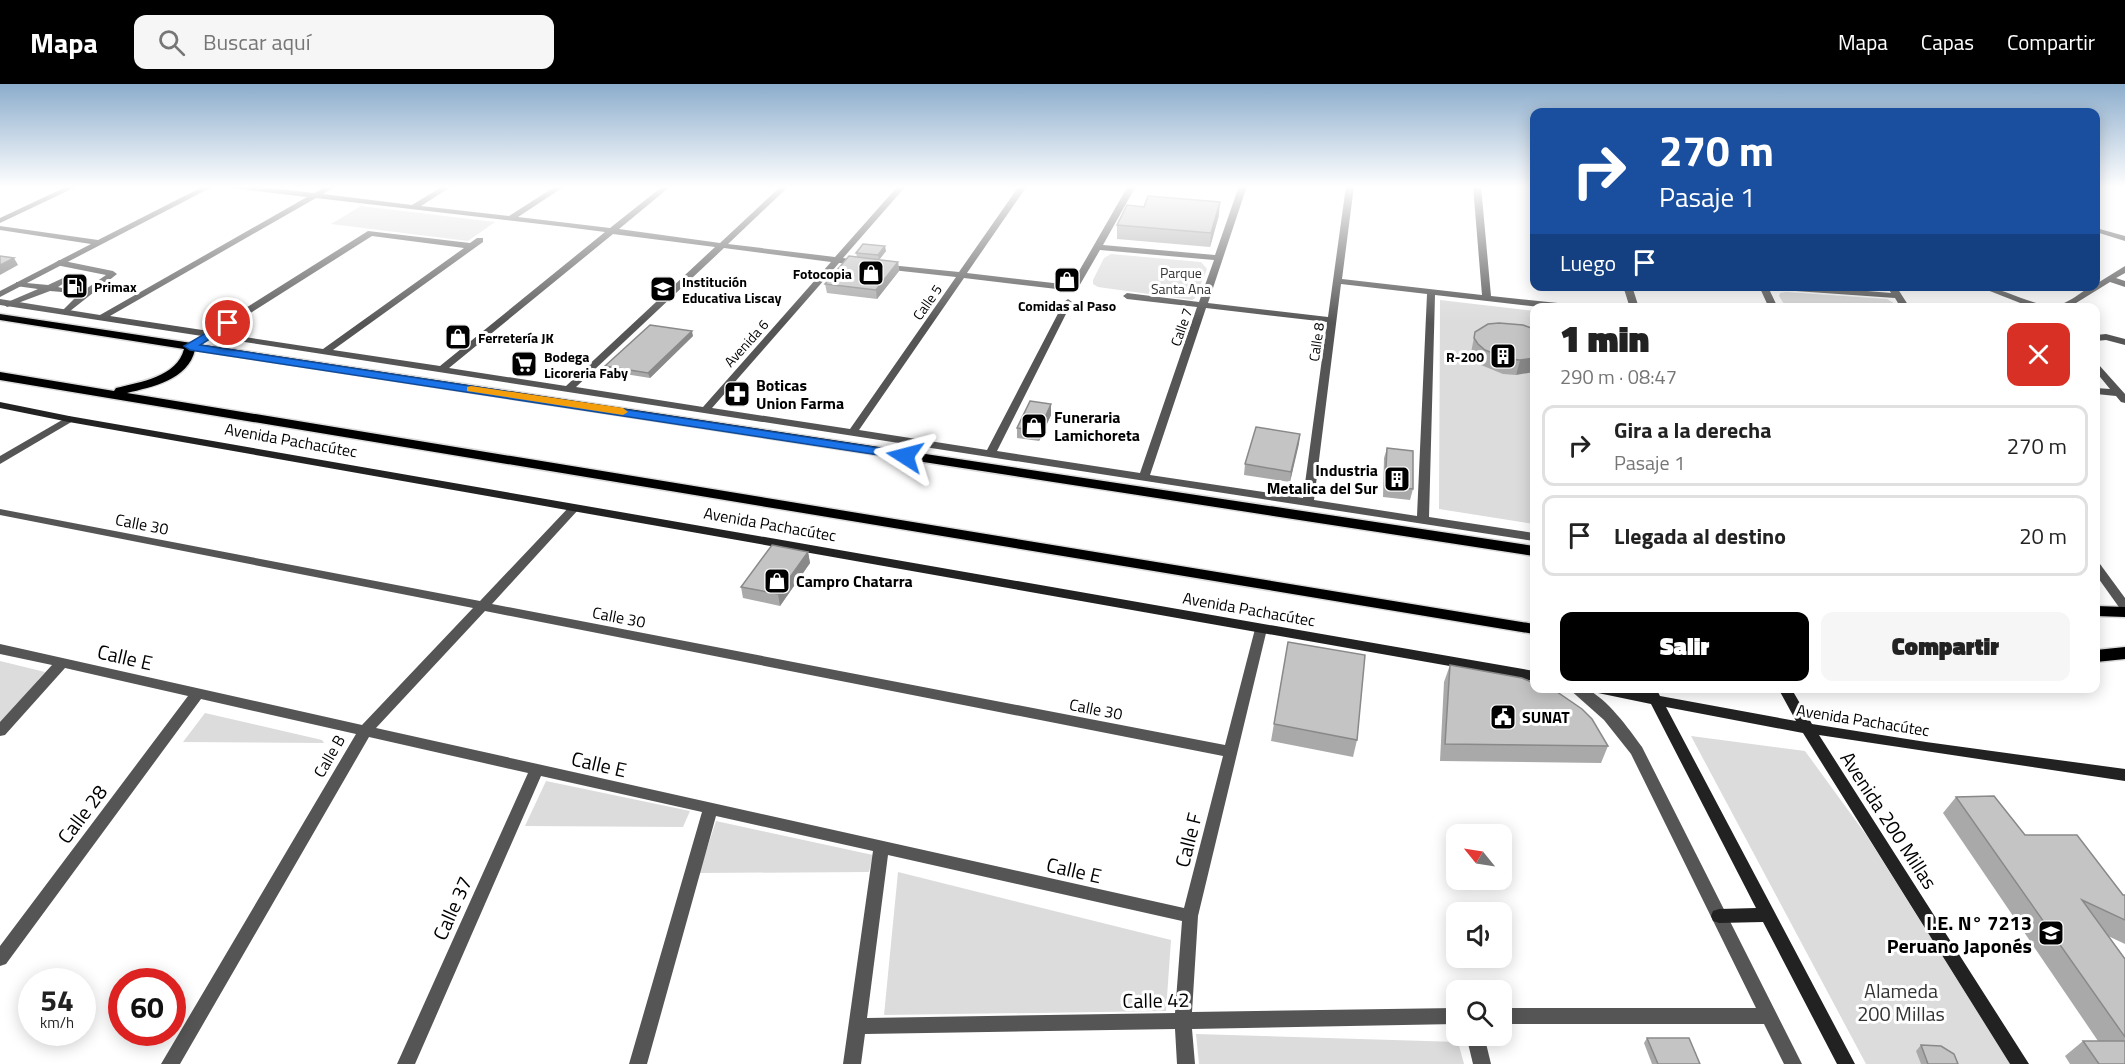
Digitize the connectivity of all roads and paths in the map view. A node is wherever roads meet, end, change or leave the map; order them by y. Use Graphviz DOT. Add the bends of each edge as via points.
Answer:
graph roads {
  1 [pos="25,232"];
  2 [pos="121,232"];
  3 [pos="251,232"];
  4 [pos="609,232"];
  5 [pos="616,232"];
  6 [pos="736,232"];
  7 [pos="862,232"];
  8 [pos="992,232"];
  9 [pos="1107,232"];
  10 [pos="1228,232"];
  11 [pos="1344,232"];
  12 [pos="1481,232"];
  13 [pos="2102,232"];
  14 [pos="2125,239"];
  15 [pos="480,240"];
  16 [pos="99,243"];
  17 [pos="721,245"];
  18 [pos="471,246"];
  19 [pos="1098,247"];
  20 [pos="1219,258"];
  21 [pos="838,260"];
  22 [pos="59,263"];
  23 [pos="2125,269"];
  24 [pos="963,275"];
  25 [pos="2109,279"];
  26 [pos="1338,281"];
  27 [pos="19,284"];
  28 [pos="2125,284"];
  29 [pos="2100,285"];
  30 [pos="1431,291"];
  31 [pos="1832,291"];
  32 [pos="1894,291"];
  33 [pos="1995,291"];
  34 [pos="2090,291"];
  35 [pos="0,294"];
  36 [pos="1127,296"];
  37 [pos="1898,296"];
  38 [pos="1487,297"];
  39 [pos="4,303"];
  40 [pos="1068,303"];
  41 [pos="1537,303"];
  42 [pos="1903,303"];
  43 [pos="2028,303"];
  44 [pos="2070,303"];
  45 [pos="1203,305"];
  46 [pos="65,312"];
  47 [pos="100,318"];
  48 [pos="4,319"];
  49 [pos="1332,320"];
  50 [pos="210,334"];
  51 [pos="2100,338"];
  52 [pos="2125,342"];
  53 [pos="190,346"];
  54 [pos="324,352"];
  55 [pos="441,370"];
  56 [pos="2100,371"];
  57 [pos="0,376"];
  58 [pos="568,389"];
  59 [pos="2100,392"];
  60 [pos="111,393"];
  61 [pos="2122,396"];
  62 [pos="0,405"];
  63 [pos="705,410"];
  64 [pos="69,419"];
  65 [pos="852,434"];
  66 [pos="990,454"];
  67 [pos="0,461"];
  68 [pos="1144,477"];
  69 [pos="1308,501"];
  70 [pos="574,508"];
  71 [pos="0,512"];
  72 [pos="1423,519"];
  73 [pos="1530,536"];
  74 [pos="1530,550"];
  75 [pos="2100,573"];
  76 [pos="480,607"];
  77 [pos="2125,607"];
  78 [pos="2100,611"];
  79 [pos="2125,612"];
  80 [pos="1530,628"];
  81 [pos="1261,629"];
  82 [pos="0,649"];
  83 [pos="2125,653"];
  84 [pos="2100,656"];
  85 [pos="62,663"];
  86 [pos="1530,675"];
  87 [pos="198,693"];
  88 [pos="1581,693"];
  89 [pos="1637,693"];
  90 [pos="1787,693"];
  91 [pos="1652,695"];
  92 [pos="1808,729"];
  93 [pos="0,731"];
  94 [pos="365,731"];
  95 [pos="1232,752"];
  96 [pos="537,770"];
  97 [pos="2125,775"];
  98 [pos="710,809"];
  99 [pos="881,847"];
  100 [pos="1768,915"];
  101 [pos="1190,916"];
  102 [pos="1719,916"];
  103 [pos="0,959"];
  104 [pos="1446,1016"];
  105 [pos="1512,1016"];
  106 [pos="1770,1017"];
  107 [pos="1183,1020"];
  108 [pos="857,1026"];
  109 [pos="1478,1046"];
  110 [pos="170,1064"];
  111 [pos="406,1064"];
  112 [pos="638,1064"];
  113 [pos="852,1064"];
  114 [pos="1186,1064"];
  115 [pos="1482,1064"];
  116 [pos="1793,1064"];
  117 [pos="1846,1064"];
  118 [pos="2020,1064"];
  1 -- 16 [label="street"];
  2 -- 16 [label="street"];
  3 -- 47 [label="street"];
  4 -- 55 [label="street"];
  5 -- 17 [label="street"];
  6 -- 17 [label="street"];
  7 -- 21 [label="street, Avenida 6"];
  8 -- 24 [label="street, Calle 5"];
  9 -- 19 [label="street"];
  10 -- 20 [label="street, Calle 7"];
  11 -- 26 [label="street, Calle 8"];
  12 -- 38 [label="street"];
  13 -- 14 [label="street"];
  15 -- 18 [label="street"];
  16 -- 22 [label="street"];
  17 -- 21 [label="street"];
  17 -- 58 [label="street"];
  18 -- 50 [label="street" via="371,233"];
  18 -- 54 [label="street"];
  19 -- 20 [label="street"];
  19 -- 24 [label="street" via="1074,288"];
  20 -- 45 [label="street, Calle 7"];
  21 -- 24 [label="street"];
  21 -- 63 [label="street, Avenida 6"];
  22 -- 27 [label="street"];
  22 -- 46 [label="street" via="112,274 81,294"];
  23 -- 25 [label="street"];
  24 -- 65 [label="street, Calle 5"];
  25 -- 28 [label="street"];
  25 -- 29 [label="street"];
  26 -- 30 [label="street"];
  26 -- 49 [label="street, Calle 8"];
  27 -- 35 [label="street"];
  27 -- 39 [label="street" via="57,286"];
  30 -- 38 [label="street"];
  30 -- 72 [label="street"];
  31 -- 37 [label="street"];
  32 -- 37 [label="street"];
  33 -- 43 [label="street"];
  34 -- 44 [label="street"];
  36 -- 45 [label="street"];
  37 -- 42 [label="street"];
  38 -- 41 [label="street"];
  39 -- 46 [label="street"];
  40 -- 66 [label="street"];
  45 -- 49 [label="street"];
  45 -- 68 [label="street, Calle 7"];
  46 -- 47 [label="street"];
  47 -- 50 [label="street"];
  48 -- 53 [label="main road"];
  49 -- 69 [label="street, Calle 8"];
  50 -- 53 [label="street"];
  50 -- 54 [label="street"];
  51 -- 52 [label="street"];
  53 -- 60 [label="main road" via="190,356 162,378"];
  53 -- 74 [label="main road"];
  54 -- 55 [label="street"];
  55 -- 58 [label="street"];
  56 -- 61 [label="street"];
  57 -- 60 [label="main road, Avenida Pachacútec"];
  58 -- 63 [label="street"];
  59 -- 61 [label="street"];
  60 -- 80 [label="main road, Avenida Pachacútec"];
  62 -- 64 [label="street, Avenida Pachacútec"];
  63 -- 65 [label="street"];
  64 -- 67 [label="street"];
  64 -- 70 [label="street, Avenida Pachacútec"];
  65 -- 66 [label="street"];
  66 -- 68 [label="street"];
  68 -- 69 [label="street"];
  69 -- 72 [label="street"];
  70 -- 76 [label="street, Calle B"];
  70 -- 81 [label="street, Avenida Pachacútec"];
  71 -- 76 [label="street, Calle 30"];
  72 -- 73 [label="street"];
  75 -- 77 [label="street"];
  76 -- 94 [label="street, Calle B"];
  76 -- 95 [label="street, Calle 30"];
  78 -- 79 [label="main road"];
  81 -- 86 [label="street, Avenida Pachacútec"];
  81 -- 95 [label="street, Calle F"];
  82 -- 85 [label="street, Calle E"];
  83 -- 84 [label="main road"];
  85 -- 87 [label="street, Calle E"];
  85 -- 93 [label="street"];
  87 -- 94 [label="street, Calle E"];
  87 -- 103 [label="street, Calle 28"];
  88 -- 102 [label="street" via="1620,727 1637,751"];
  89 -- 91 [label="street, Avenida Pachacútec"];
  90 -- 92 [label="street, Avenida 200 Millas"];
  91 -- 92 [label="street, Avenida Pachacútec"];
  91 -- 100 [label="street"];
  92 -- 97 [label="street, Avenida Pachacútec"];
  92 -- 118 [label="street, Avenida 200 Millas"];
  94 -- 96 [label="street, Calle E"];
  94 -- 110 [label="street, Calle B"];
  95 -- 101 [label="street, Calle F"];
  96 -- 98 [label="street, Calle E"];
  96 -- 111 [label="street, Calle 37"];
  98 -- 99 [label="street, Calle E"];
  98 -- 112 [label="street"];
  99 -- 101 [label="street, Calle E"];
  99 -- 108 [label="street"];
  100 -- 102 [label="street"];
  100 -- 117 [label="street"];
  101 -- 107 [label="street, Calle F"];
  102 -- 106 [label="street"];
  104 -- 107 [label="street, Calle 42"];
  105 -- 106 [label="street"];
  106 -- 116 [label="street"];
  107 -- 108 [label="street, Calle 42"];
  107 -- 114 [label="street, Calle F"];
  108 -- 113 [label="street"];
  109 -- 115 [label="street"];
}
